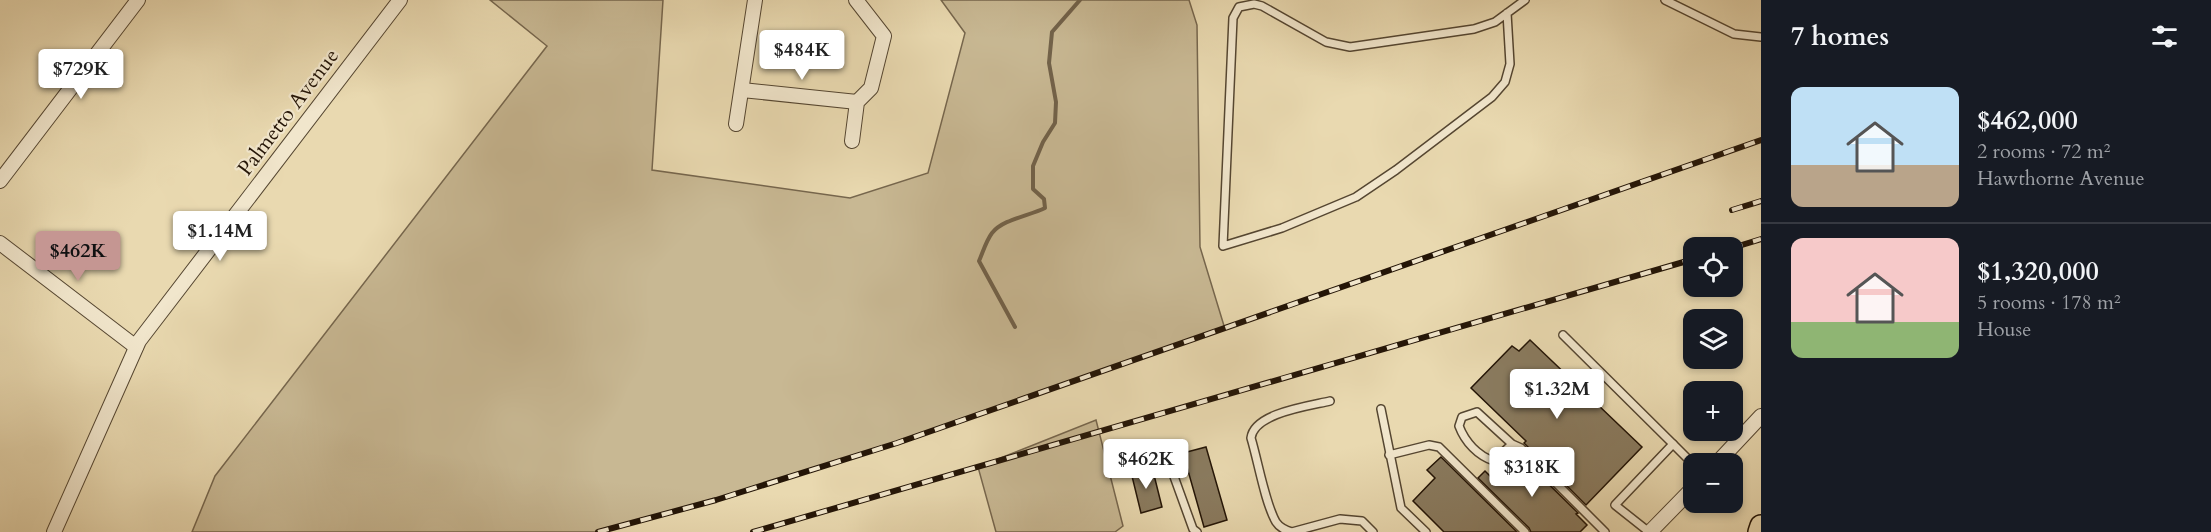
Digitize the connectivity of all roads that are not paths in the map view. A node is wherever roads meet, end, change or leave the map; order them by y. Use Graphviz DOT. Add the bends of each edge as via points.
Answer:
graph roads {
  1 [pos="138,0"];
  2 [pos="400,0"];
  3 [pos="755,0"];
  4 [pos="856,0"];
  5 [pos="1525,0"];
  6 [pos="1665,0"];
  7 [pos="1507,14"];
  8 [pos="1761,37"];
  9 [pos="742,90"];
  10 [pos="857,102"];
  11 [pos="736,124"];
  12 [pos="852,141"];
  13 [pos="0,181"];
  14 [pos="0,243"];
  15 [pos="1563,335"];
  16 [pos="136,346"];
  17 [pos="1330,400"];
  18 [pos="1381,409"];
  19 [pos="1761,416"];
  20 [pos="1512,444"];
  21 [pos="1673,444"];
  22 [pos="1726,453"];
  23 [pos="1683,454"];
  24 [pos="1389,455"];
  25 [pos="1172,471"];
  26 [pos="1683,498"];
  27 [pos="1761,526"];
  28 [pos="54,532"];
  29 [pos="1197,532"];
  30 [pos="1373,532"];
  31 [pos="1426,532"];
  32 [pos="1525,532"];
  33 [pos="1605,532"];
  34 [pos="1649,532"];
  35 [pos="1759,532"];
  1 -- 13 [label="street"];
  2 -- 16 [label="street, Palmetto Avenue"];
  3 -- 9 [label="street"];
  4 -- 10 [label="street" via="884,36 870,88"];
  5 -- 7 [label="lane"];
  6 -- 8 [label="lane" via="1734,34"];
  7 -- 7 [label="lane" via="1510,64 1505,82 1492,98 1356,197 1282,228 1223,246 1233,18 1239,7 1262,6 1320,39 1350,47 1474,29"];
  9 -- 10 [label="street"];
  9 -- 11 [label="street"];
  10 -- 12 [label="street"];
  14 -- 16 [label="street"];
  15 -- 21 [label="lane"];
  16 -- 28 [label="street, Palmetto Avenue"];
  17 -- 30 [label="lane" via="1274,416 1252,431 1270,506 1277,524 1284,530 1340,519 1362,521"];
  18 -- 24 [label="lane"];
  19 -- 22 [label="street"];
  20 -- 20 [label="lane" via="1477,412 1462,417 1458,426 1463,438 1484,458 1494,461"];
  20 -- 33 [label="lane" via="1521,448"];
  21 -- 23 [label="lane"];
  21 -- 34 [label="lane" via="1615,505"];
  24 -- 31 [label="lane" via="1401,508"];
  24 -- 32 [label="lane" via="1429,444 1439,447"];
  25 -- 29 [label="lane"];
  26 -- 34 [label="street"];
  27 -- 35 [label="main road"];
}
